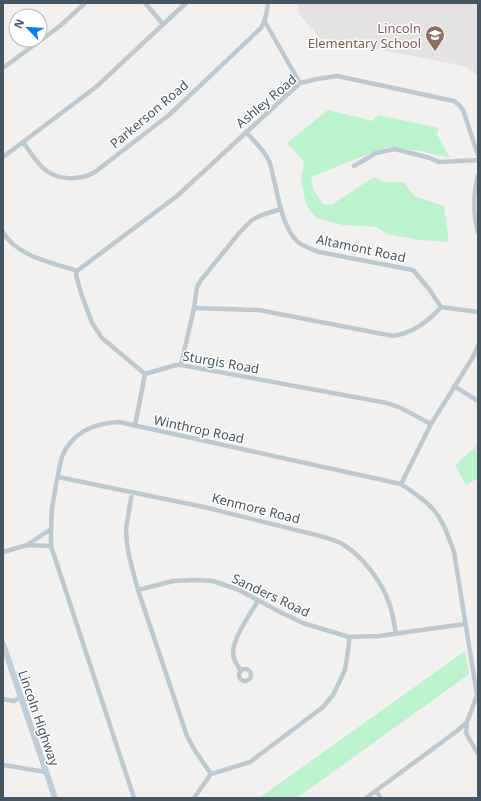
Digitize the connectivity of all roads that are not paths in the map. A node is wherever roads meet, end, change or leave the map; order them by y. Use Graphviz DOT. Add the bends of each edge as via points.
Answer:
graph roads {
  1 [pos="85,3"];
  2 [pos="145,3"];
  3 [pos="186,3"];
  4 [pos="268,3"];
  5 [pos="265,22"];
  6 [pos="163,24"];
  7 [pos="3,68"];
  8 [pos="300,84"];
  9 [pos="246,132"];
  10 [pos="23,142"];
  11 [pos="478,154"];
  12 [pos="3,157"];
  13 [pos="478,160"];
  14 [pos="354,166"];
  15 [pos="478,175"];
  16 [pos="281,209"];
  17 [pos="3,232"];
  18 [pos="478,233"];
  19 [pos="77,271"];
  20 [pos="441,307"];
  21 [pos="194,308"];
  22 [pos="478,312"];
  23 [pos="478,346"];
  24 [pos="181,365"];
  25 [pos="145,374"];
  26 [pos="454,386"];
  27 [pos="478,401"];
  28 [pos="431,424"];
  29 [pos="135,426"];
  30 [pos="58,477"];
  31 [pos="401,484"];
  32 [pos="132,492"];
  33 [pos="51,529"];
  34 [pos="26,544"];
  35 [pos="51,546"];
  36 [pos="3,552"];
  37 [pos="138,590"];
  38 [pos="258,601"];
  39 [pos="465,624"];
  40 [pos="396,634"];
  41 [pos="349,637"];
  42 [pos="3,644"];
  43 [pos="241,671"];
  44 [pos="478,695"];
  45 [pos="21,697"];
  46 [pos="3,699"];
  47 [pos="468,722"];
  48 [pos="478,754"];
  49 [pos="3,765"];
  50 [pos="46,772"];
  51 [pos="211,774"];
  52 [pos="376,791"];
  53 [pos="55,798"];
  54 [pos="134,798"];
  55 [pos="194,798"];
  56 [pos="366,798"];
  57 [pos="380,798"];
  1 -- 7 [label="street" via="60,26"];
  2 -- 6 [label="street"];
  3 -- 6 [label="street"];
  4 -- 5 [label="street"];
  5 -- 8 [label="street"];
  5 -- 10 [label="street, Parkerson Road" via="169,115 89,175 73,179 52,174 43,168"];
  6 -- 10 [label="street" via="96,87"];
  8 -- 9 [label="street, Ashley Road"];
  8 -- 11 [label="street, Ashley Road" via="337,76 454,101 463,110"];
  9 -- 16 [label="street, Altamont Road" via="264,152 269,162"];
  9 -- 19 [label="street, Ashley Road" via="178,196"];
  10 -- 12 [label="street"];
  13 -- 14 [label="street" via="439,162 395,150 376,153"];
  15 -- 18 [label="street" via="474,202"];
  16 -- 20 [label="street, Altamont Road" via="291,234 298,242 319,252 413,270"];
  16 -- 21 [label="street" via="252,220 240,232 201,280 197,287"];
  17 -- 19 [label="street" via="10,242 27,253"];
  19 -- 25 [label="street" via="76,275 92,323 102,338"];
  20 -- 21 [label="street" via="416,328 393,336 259,310"];
  20 -- 22 [label="street"];
  21 -- 24 [label="street"];
  23 -- 26 [label="street"];
  24 -- 25 [label="street, Sturgis Road"];
  24 -- 28 [label="street, Sturgis Road" via="387,403"];
  25 -- 29 [label="street"];
  26 -- 27 [label="street"];
  26 -- 28 [label="street"];
  28 -- 31 [label="street"];
  29 -- 30 [label="street, Winthrop Road" via="119,422 88,428 72,441 63,455"];
  29 -- 31 [label="street, Winthrop Road"];
  30 -- 32 [label="street, Kenmore Road"];
  30 -- 33 [label="street, Winthrop Road"];
  31 -- 39 [label="street, Winthrop Road" via="434,509 448,534 454,552"];
  32 -- 37 [label="street" via="126,529 129,556"];
  32 -- 40 [label="street, Kenmore Road" via="204,506 342,544 371,571 383,590 389,602"];
  33 -- 34 [label="street"];
  33 -- 35 [label="street, Winthrop Road"];
  34 -- 35 [label="street"];
  34 -- 36 [label="street"];
  35 -- 54 [label="street, Winthrop Road"];
  37 -- 38 [label="street, Sanders Road" via="174,581 213,581 239,590"];
  37 -- 51 [label="street" via="187,736"];
  38 -- 41 [label="street, Sanders Road" via="303,623"];
  38 -- 43 [label="street" via="235,642 235,664"];
  39 -- 40 [label="street, Sanders Road"];
  39 -- 44 [label="street, Winthrop Road"];
  40 -- 41 [label="street, Sanders Road"];
  41 -- 51 [label="street" via="345,670 333,695 323,707 250,762"];
  42 -- 45 [label="main road, Lincoln Highway"];
  44 -- 47 [label="street, Winthrop Road"];
  45 -- 46 [label="street" via="14,701"];
  45 -- 50 [label="main road, Lincoln Highway"];
  47 -- 48 [label="street, Winthrop Road" via="466,733"];
  47 -- 52 [label="street"];
  49 -- 50 [label="street"];
  50 -- 53 [label="main road, Lincoln Highway"];
  51 -- 55 [label="street"];
  52 -- 56 [label="street"];
  52 -- 57 [label="street"];
}
